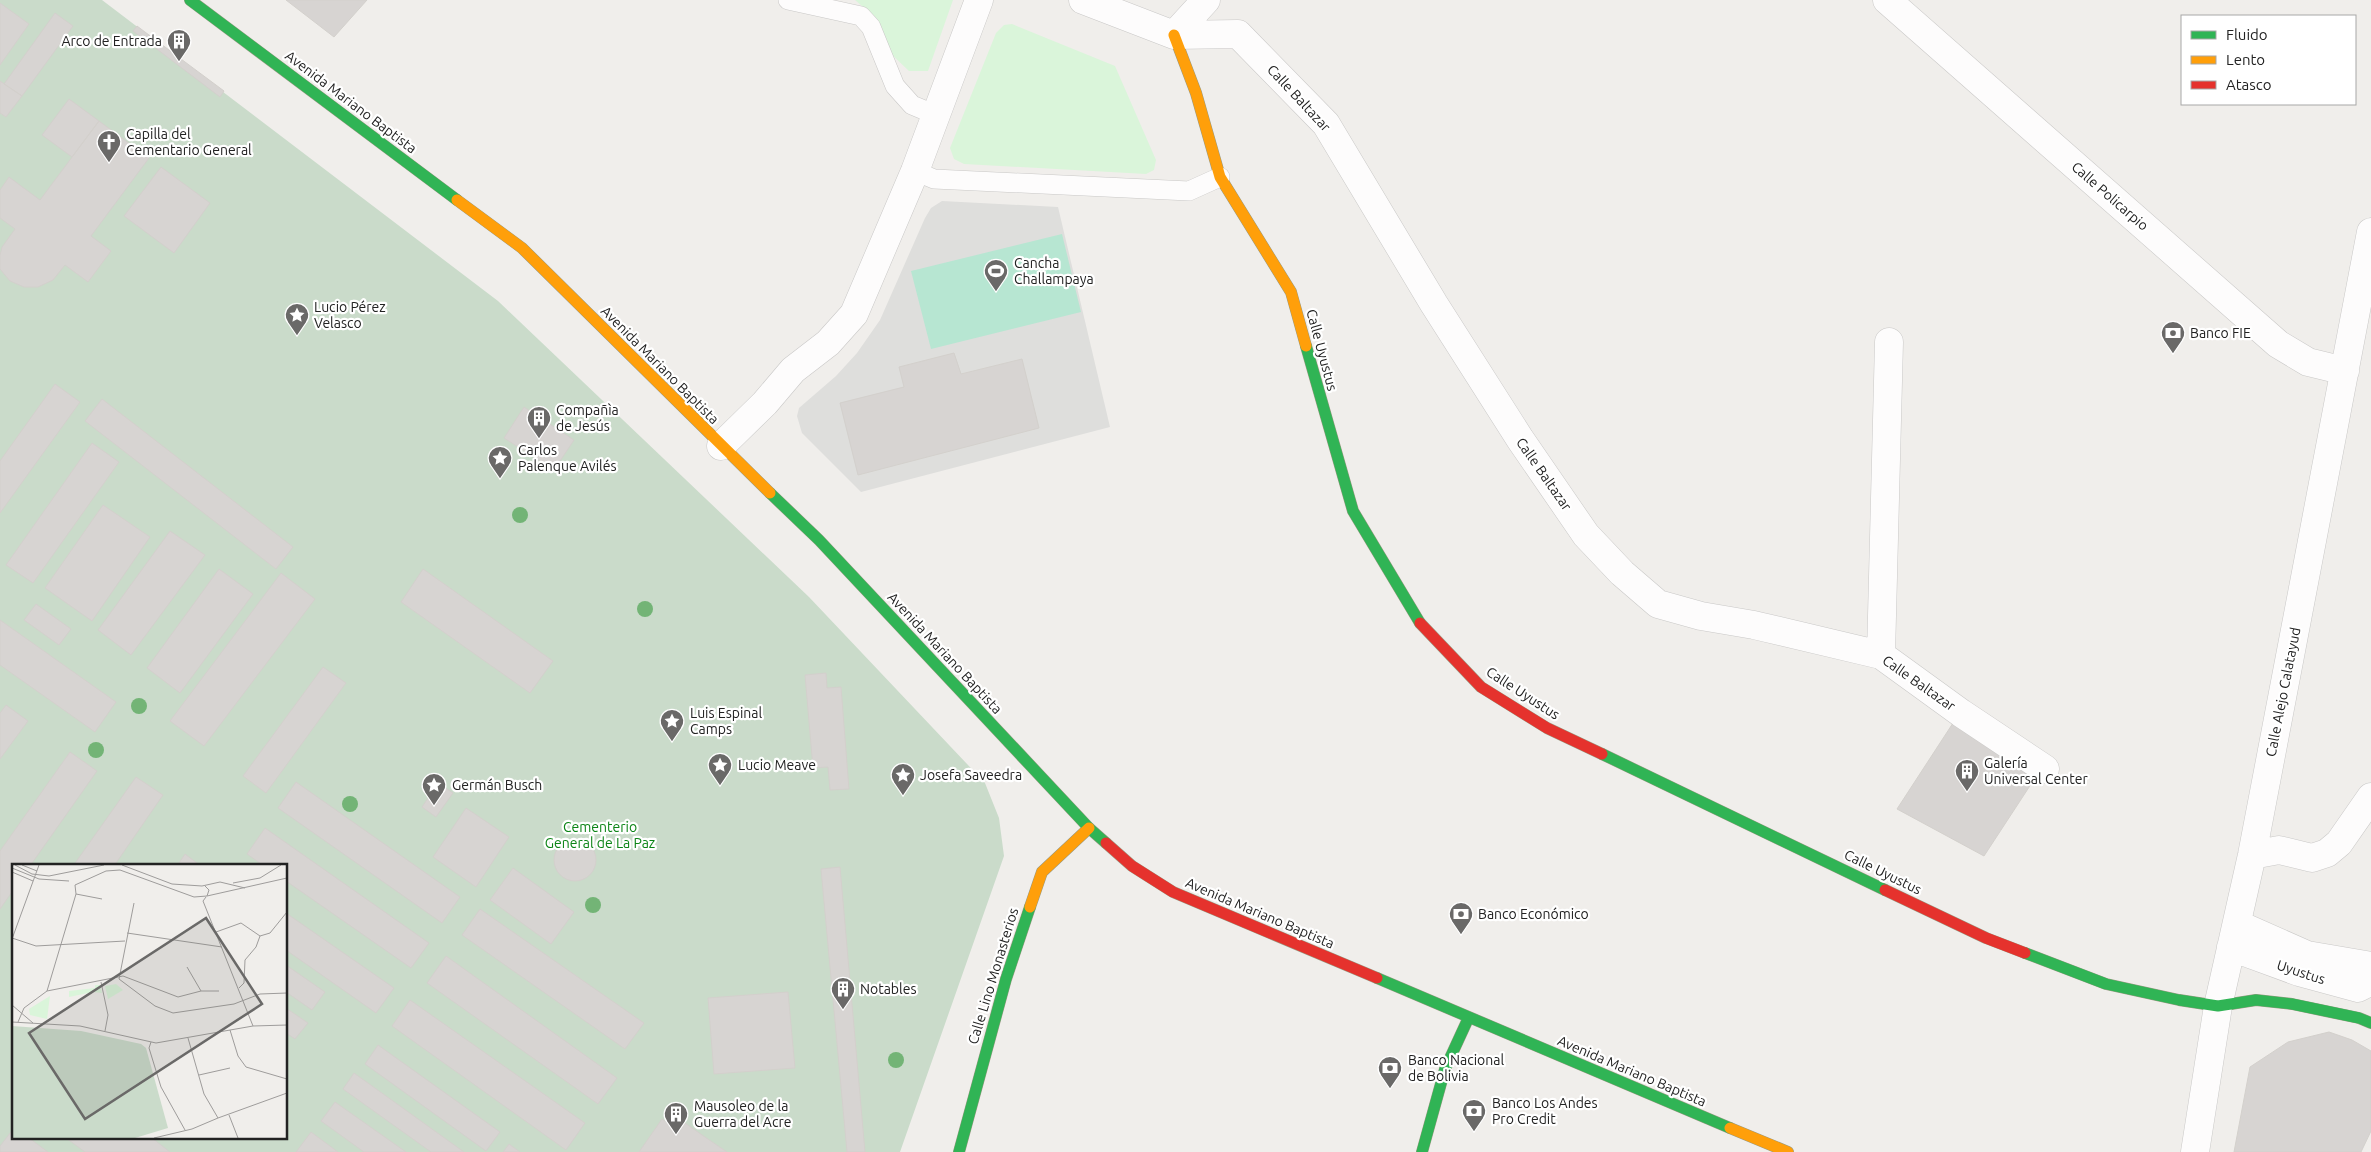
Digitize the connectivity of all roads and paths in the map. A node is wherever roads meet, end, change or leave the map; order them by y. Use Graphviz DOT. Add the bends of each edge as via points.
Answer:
graph roads {
  1 [pos="190,0"];
  2 [pos="788,0"];
  3 [pos="978,0"];
  4 [pos="1083,0"];
  5 [pos="1206,0"];
  6 [pos="1887,0"];
  7 [pos="1174,35"];
  8 [pos="936,115"];
  9 [pos="915,171"];
  10 [pos="1220,177"];
  11 [pos="2371,232"];
  12 [pos="1889,342"];
  13 [pos="2345,371"];
  14 [pos="721,446"];
  15 [pos="1881,655"];
  16 [pos="2045,769"];
  17 [pos="2371,797"];
  18 [pos="1089,828"];
  19 [pos="2252,855"];
  20 [pos="2234,935"];
  21 [pos="2371,966"];
  22 [pos="2371,981"];
  23 [pos="2218,1006"];
  24 [pos="1468,1018"];
  25 [pos="2371,1023"];
  26 [pos="958,1152"];
  27 [pos="1422,1152"];
  28 [pos="1788,1152"];
  29 [pos="2195,1152"];
  1 -- 14 [label="main road, Avenida Mariano Baptista" via="522,248"];
  2 -- 8 [label="lane" via="861,16 871,27 895,86 912,105"];
  3 -- 8 [label="street"];
  4 -- 7 [label="street"];
  5 -- 7 [label="street"];
  6 -- 13 [label="street, Calle Policarpio" via="2278,344 2308,362"];
  7 -- 10 [label="main road, Calle Uyustus" via="1196,93"];
  7 -- 15 [label="street, Calle Baltazar" via="1238,34 1326,124 1520,439 1586,535 1622,573 1658,604"];
  8 -- 9 [label="street"];
  9 -- 10 [label="lane" via="934,179 1189,192"];
  9 -- 14 [label="street" via="854,314 828,343 793,370"];
  10 -- 23 [label="main road, Calle Uyustus" via="1291,292 1353,511 1422,627 1481,687 1547,728 1986,938 2106,984"];
  11 -- 13 [label="street, Calle Alejo Calatayud"];
  12 -- 15 [label="street"];
  13 -- 19 [label="street, Calle Alejo Calatayud"];
  14 -- 18 [label="main road, Avenida Mariano Baptista" via="819,540"];
  15 -- 16 [label="street, Calle Baltazar"];
  17 -- 19 [label="street" via="2339,843 2327,853 2312,858 2280,850"];
  18 -- 24 [label="main road, Avenida Mariano Baptista" via="1132,866 1173,892"];
  18 -- 26 [label="main road, Calle Lino Monasterios" via="1042,872 1006,979"];
  19 -- 20 [label="street, Calle Alejo Calatayud"];
  20 -- 21 [label="street" via="2307,955"];
  20 -- 22 [label="street, Uyustus" via="2299,972 2358,988"];
  20 -- 23 [label="street, Calle Alejo Calatayud"];
  23 -- 25 [label="main road, Calle Uyustus" via="2256,1000 2292,1004"];
  23 -- 29 [label="street, Calle Alejo Calatayud"];
  24 -- 27 [label="main road" via="1445,1069"];
  24 -- 28 [label="main road, Avenida Mariano Baptista"];
}
